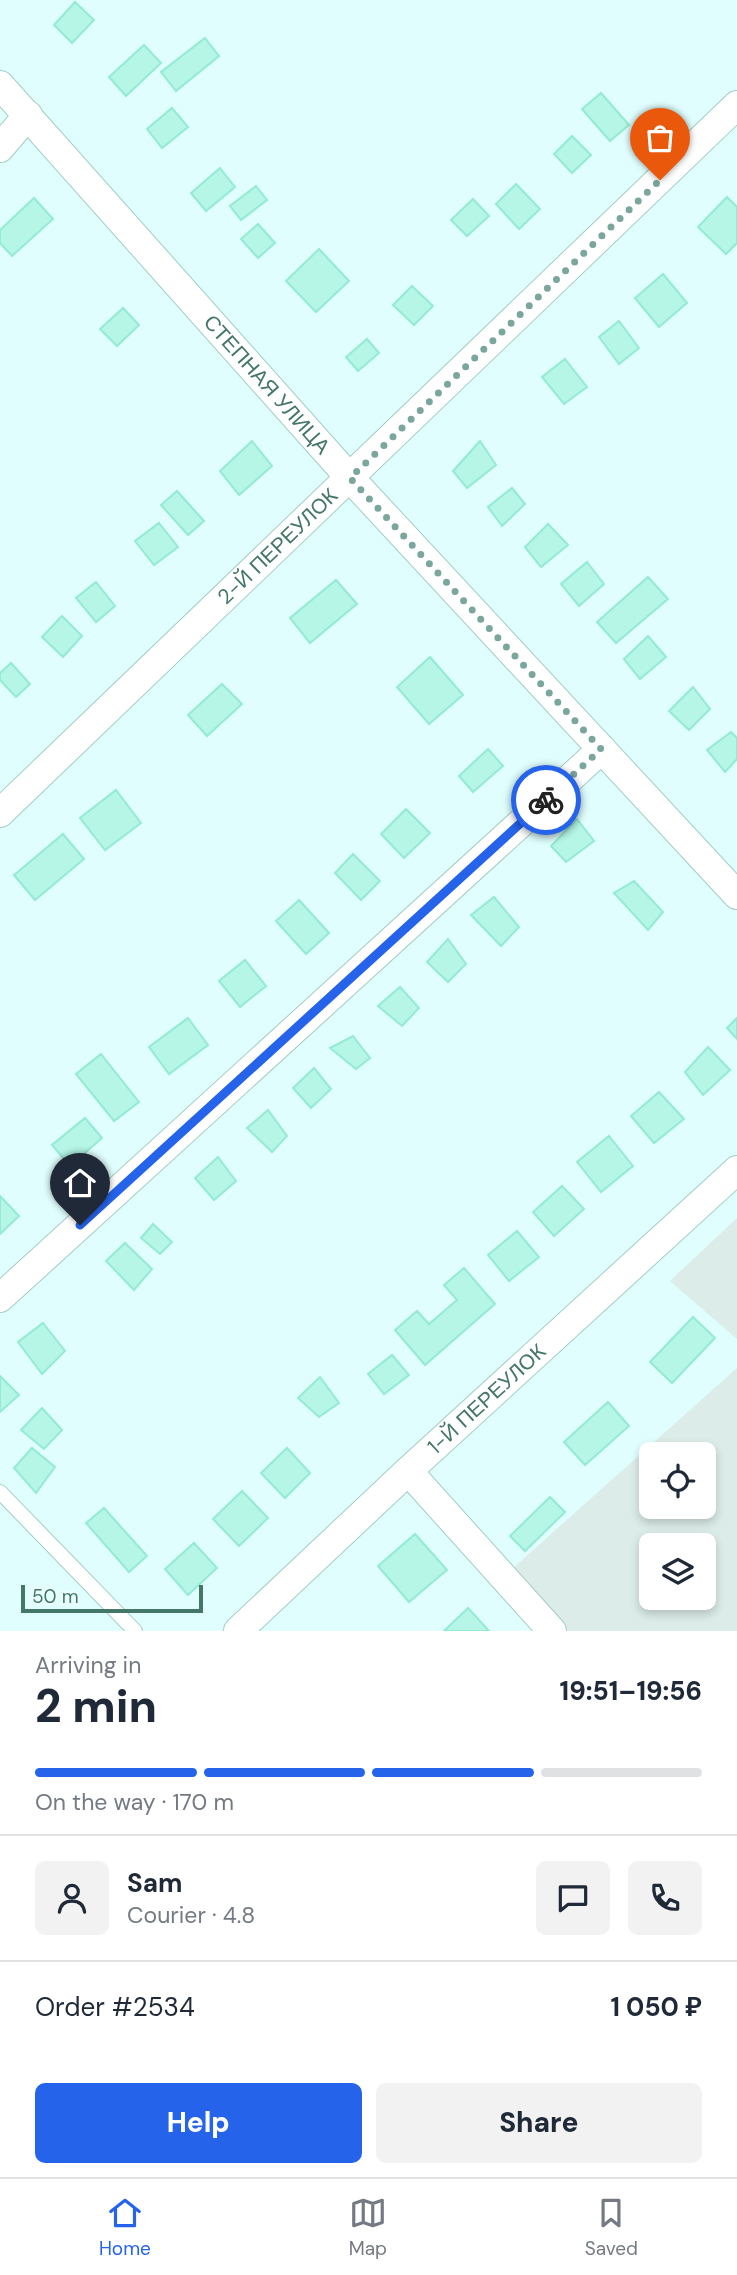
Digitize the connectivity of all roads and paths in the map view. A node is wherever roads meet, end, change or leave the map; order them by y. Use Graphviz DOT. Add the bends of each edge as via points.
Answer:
graph roads {
  1 [pos="0,85"];
  2 [pos="737,105"];
  3 [pos="28,115"];
  4 [pos="0,148"];
  5 [pos="350,478"];
  6 [pos="601,749"];
  7 [pos="0,813"];
  8 [pos="737,895"];
  9 [pos="737,1170"];
  10 [pos="0,1298"];
  11 [pos="408,1471"];
  12 [pos="0,1492"];
  13 [pos="135,1631"];
  14 [pos="238,1631"];
  15 [pos="552,1631"];
  1 -- 3 [label="street, СТЕПНАЯ УЛИЦА"];
  2 -- 5 [label="street, 2-Й ПЕРЕУЛОК"];
  3 -- 4 [label="street"];
  3 -- 5 [label="street, СТЕПНАЯ УЛИЦА"];
  5 -- 6 [label="street, СТЕПНАЯ УЛИЦА"];
  5 -- 7 [label="street, 2-Й ПЕРЕУЛОК"];
  6 -- 8 [label="street, СТЕПНАЯ УЛИЦА"];
  6 -- 10 [label="street"];
  9 -- 11 [label="street, 1-Й ПЕРЕУЛОК"];
  11 -- 14 [label="street, 1-Й ПЕРЕУЛОК"];
  11 -- 15 [label="street"];
  12 -- 13 [label="lane"];
}
